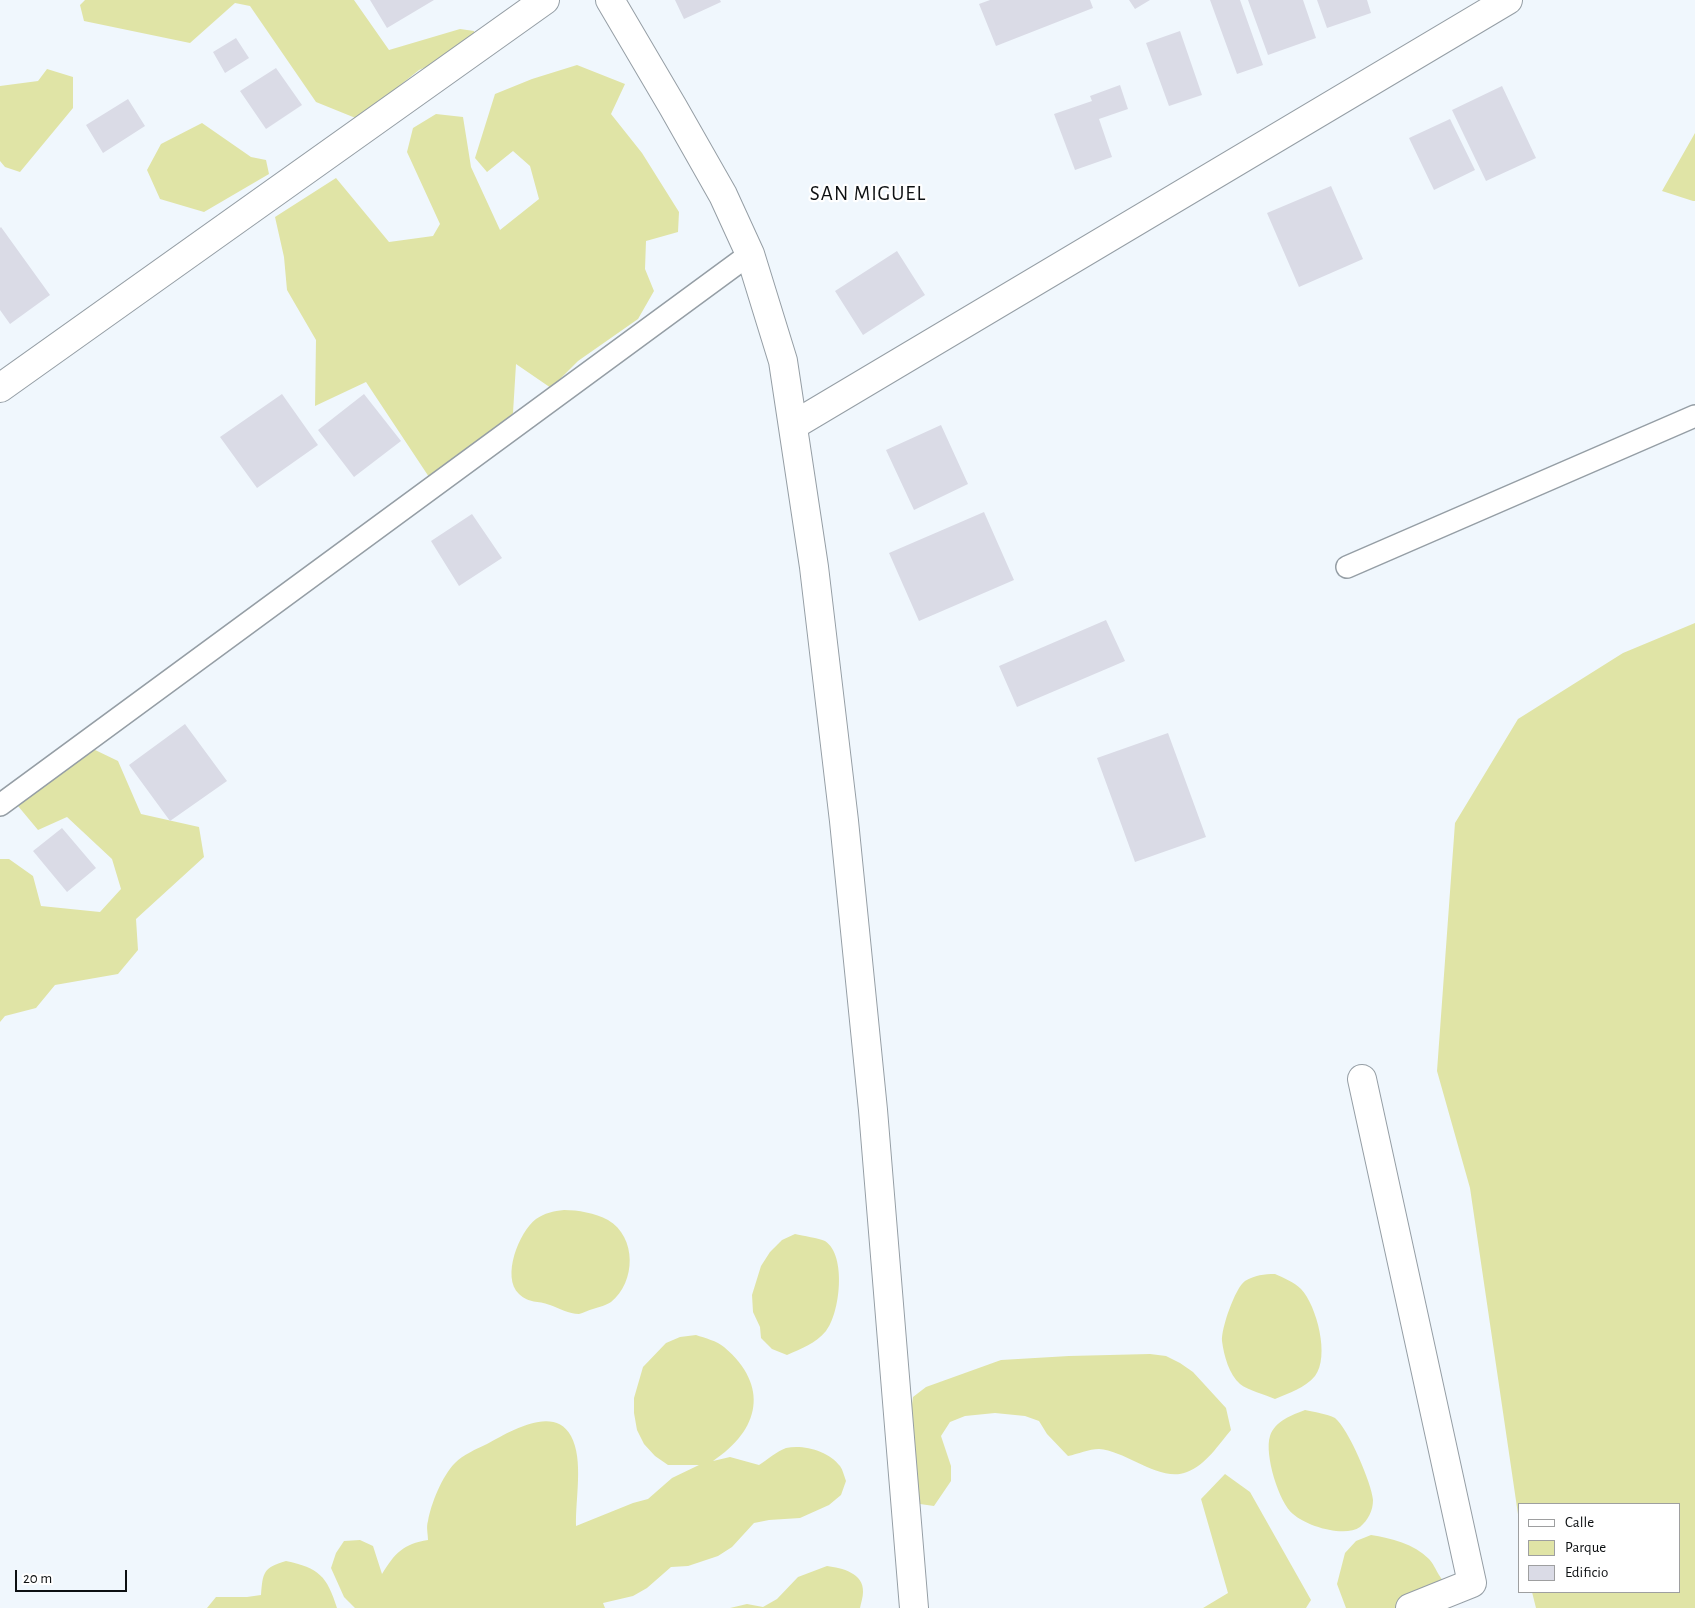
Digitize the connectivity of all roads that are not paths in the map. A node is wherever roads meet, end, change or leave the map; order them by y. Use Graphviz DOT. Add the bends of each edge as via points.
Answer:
graph roads {
  1 [pos="545,0"];
  2 [pos="610,0"];
  3 [pos="1508,0"];
  4 [pos="750,254"];
  5 [pos="0,388"];
  6 [pos="1695,416"];
  7 [pos="794,425"];
  8 [pos="1347,567"];
  9 [pos="0,805"];
  10 [pos="1362,1079"];
  11 [pos="914,1608"];
  12 [pos="1410,1608"];
  1 -- 5 [label="street"];
  2 -- 4 [label="street" via="723,195"];
  3 -- 7 [label="street"];
  4 -- 7 [label="street" via="784,361"];
  4 -- 9 [label="lane"];
  6 -- 8 [label="lane"];
  7 -- 11 [label="street" via="814,566 873,1110"];
  10 -- 12 [label="street" via="1472,1583"];
}
